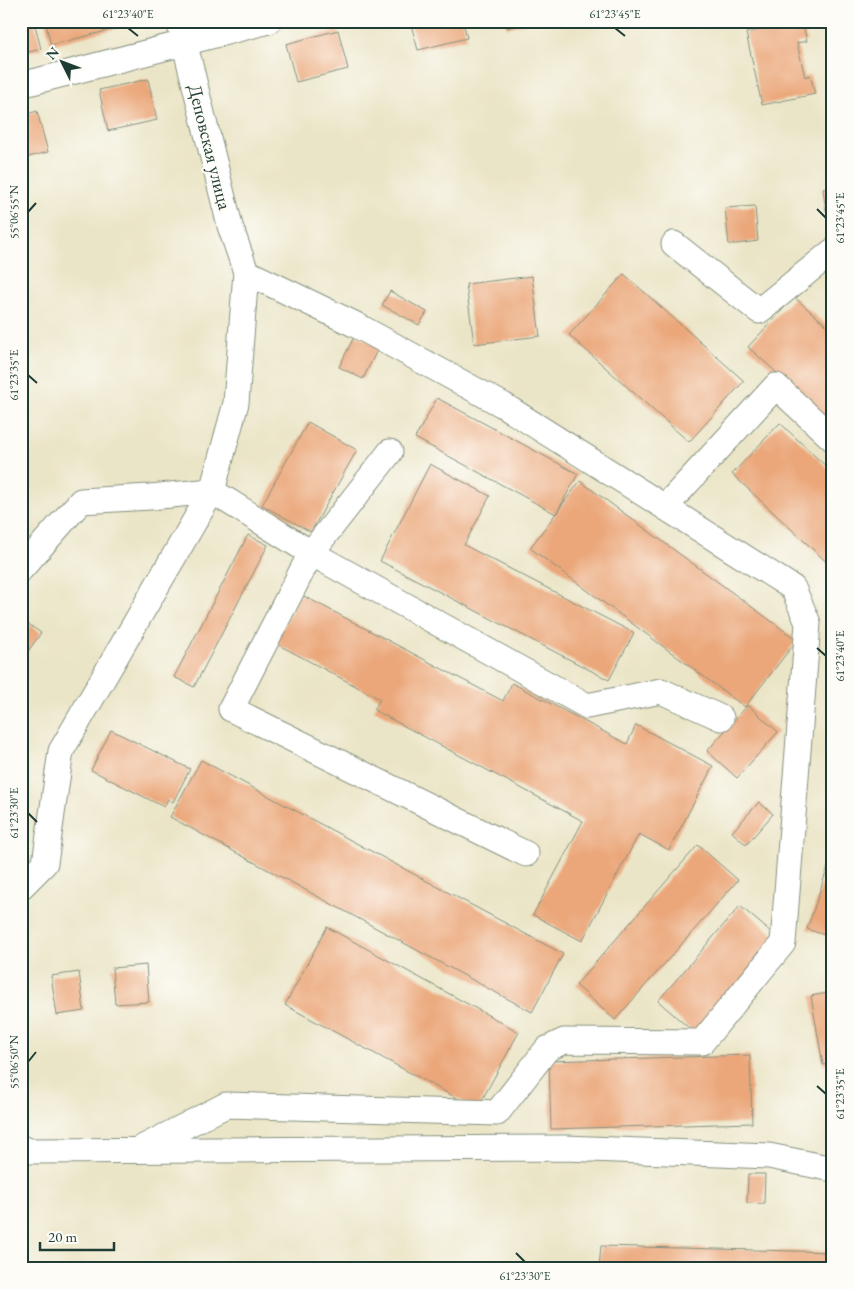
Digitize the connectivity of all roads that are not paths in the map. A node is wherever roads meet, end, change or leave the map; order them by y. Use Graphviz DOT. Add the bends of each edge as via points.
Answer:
graph roads {
  1 [pos="269,21"];
  2 [pos="182,33"];
  3 [pos="21,85"];
  4 [pos="674,244"];
  5 [pos="833,251"];
  6 [pos="246,272"];
  7 [pos="833,439"];
  8 [pos="390,452"];
  9 [pos="212,491"];
  10 [pos="665,507"];
  11 [pos="311,553"];
  12 [pos="21,569"];
  13 [pos="721,718"];
  14 [pos="526,854"];
  15 [pos="21,887"];
  16 [pos="21,1148"];
  17 [pos="138,1150"];
  18 [pos="833,1168"];
  1 -- 2 [label="street"];
  2 -- 3 [label="street"];
  2 -- 6 [label="street, Деповская улица" via="230,226"];
  4 -- 5 [label="street" via="759,311"];
  6 -- 9 [label="street" via="236,403"];
  6 -- 10 [label="street" via="356,325 503,405"];
  7 -- 10 [label="street" via="776,386"];
  8 -- 11 [label="street"];
  9 -- 11 [label="street"];
  9 -- 12 [label="street" via="81,501"];
  9 -- 15 [label="street" via="61,751 45,863"];
  10 -- 17 [label="street" via="794,588 808,623 783,943 702,1042 564,1041 547,1049 497,1113 226,1105"];
  11 -- 13 [label="street" via="587,706 661,691"];
  11 -- 14 [label="street" via="231,709"];
  16 -- 17 [label="street" via="30,1151"];
  17 -- 18 [label="street" via="565,1148 769,1156"];
}
